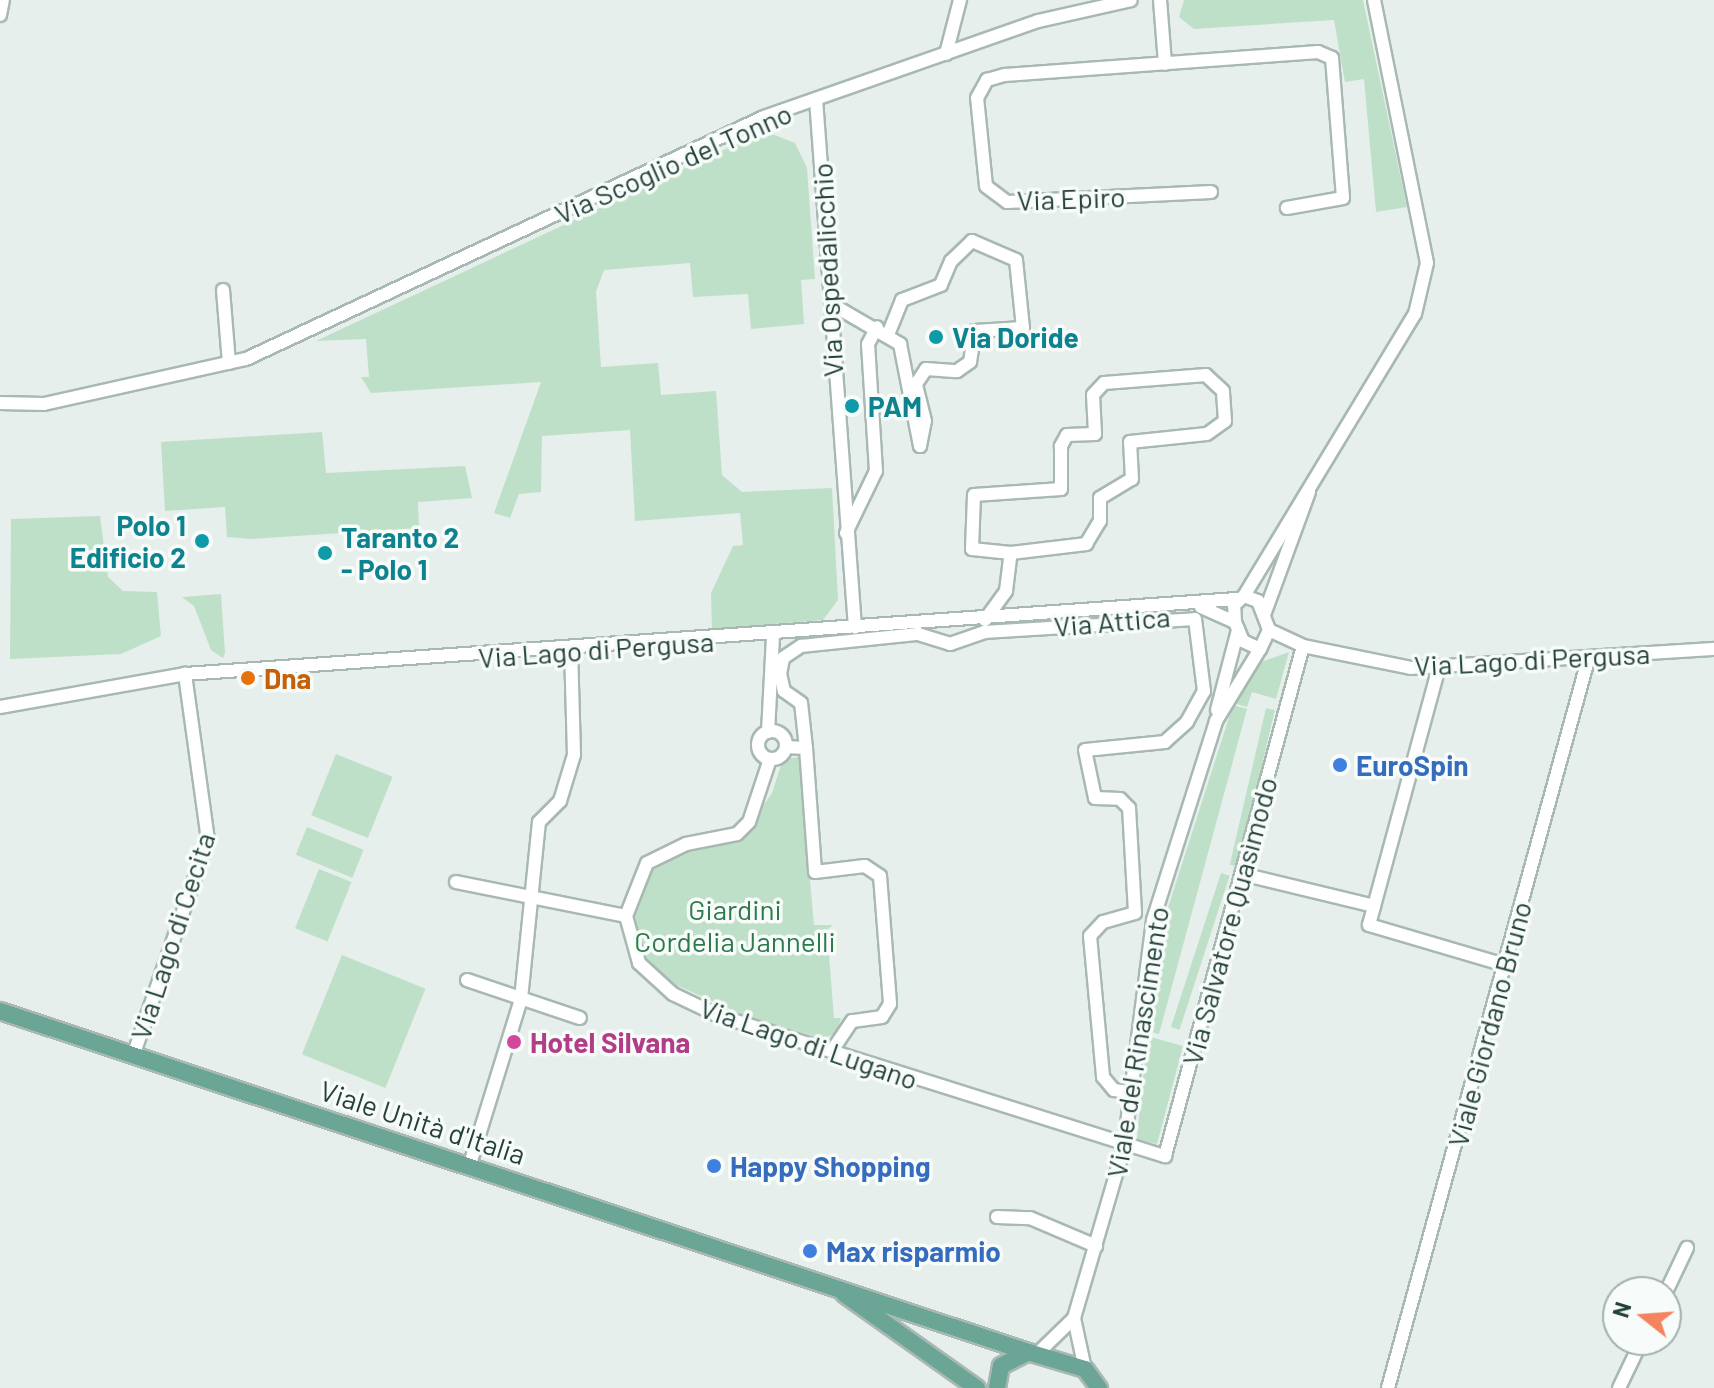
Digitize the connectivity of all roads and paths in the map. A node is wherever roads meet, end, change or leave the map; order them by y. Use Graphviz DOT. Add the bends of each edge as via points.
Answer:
graph roads {
  1 [pos="3,0"];
  2 [pos="960,0"];
  3 [pos="1131,0"];
  4 [pos="1160,0"];
  5 [pos="1374,0"];
  6 [pos="0,15"];
  7 [pos="946,54"];
  8 [pos="1165,64"];
  9 [pos="816,99"];
  10 [pos="1211,192"];
  11 [pos="1287,208"];
  12 [pos="223,290"];
  13 [pos="833,305"];
  14 [pos="882,331"];
  15 [pos="229,363"];
  16 [pos="0,403"];
  17 [pos="1310,489"];
  18 [pos="845,536"];
  19 [pos="1011,553"];
  20 [pos="1240,597"];
  21 [pos="1194,605"];
  22 [pos="1264,615"];
  23 [pos="985,620"];
  24 [pos="950,622"];
  25 [pos="1237,626"];
  26 [pos="855,628"];
  27 [pos="1269,630"];
  28 [pos="773,636"];
  29 [pos="950,644"];
  30 [pos="1303,646"];
  31 [pos="1263,647"];
  32 [pos="571,648"];
  33 [pos="1714,649"];
  34 [pos="1588,660"];
  35 [pos="1439,667"];
  36 [pos="185,674"];
  37 [pos="0,707"];
  38 [pos="1216,721"];
  39 [pos="768,732"];
  40 [pos="786,747"];
  41 [pos="806,748"];
  42 [pos="770,759"];
  43 [pos="1242,874"];
  44 [pos="456,882"];
  45 [pos="531,899"];
  46 [pos="1374,906"];
  47 [pos="626,916"];
  48 [pos="1505,965"];
  49 [pos="467,980"];
  50 [pos="521,999"];
  51 [pos="0,1011"];
  52 [pos="580,1018"];
  53 [pos="832,1051"];
  54 [pos="133,1056"];
  55 [pos="1130,1092"];
  56 [pos="1124,1147"];
  57 [pos="1165,1156"];
  58 [pos="470,1164"];
  59 [pos="1161,1170"];
  60 [pos="997,1217"];
  61 [pos="1096,1246"];
  62 [pos="1687,1248"];
  63 [pos="1674,1276"];
  64 [pos="829,1285"];
  65 [pos="1074,1318"];
  66 [pos="1032,1353"];
  67 [pos="1634,1356"];
  68 [pos="1092,1378"];
  69 [pos="977,1388"];
  70 [pos="997,1388"];
  71 [pos="1110,1388"];
  72 [pos="1388,1388"];
  73 [pos="1619,1388"];
  1 -- 6 [label="street"];
  2 -- 7 [label="street"];
  3 -- 7 [label="street, Via Scoglio del Tonno" via="1038,21"];
  4 -- 8 [label="street"];
  5 -- 17 [label="street" via="1427,263 1415,314"];
  7 -- 9 [label="street, Via Scoglio del Tonno"];
  8 -- 10 [label="street, Via Epiro" via="987,80 977,98 986,186 1007,202"];
  8 -- 11 [label="street" via="1318,52 1332,58 1343,198"];
  9 -- 13 [label="street, Via Ospedalicchio"];
  9 -- 15 [label="street, Via Scoglio del Tonno"];
  12 -- 15 [label="street"];
  13 -- 14 [label="street"];
  13 -- 18 [label="street, Via Ospedalicchio"];
  14 -- 14 [label="street" via="902,300 941,285 951,261 972,241 1016,260 1023,328 975,331 970,362 957,371 926,369 916,384 925,421 920,446 900,344"];
  14 -- 18 [label="street" via="868,344 876,471"];
  15 -- 16 [label="street, Via Scoglio del Tonno" via="44,404"];
  17 -- 20 [label="street"];
  17 -- 22 [label="street"];
  18 -- 26 [label="street, Via Ospedalicchio"];
  19 -- 19 [label="street" via="1086,544 1100,521 1100,498 1132,479 1130,442 1207,434 1225,421 1223,391 1206,375 1104,383 1093,395 1095,434 1067,435 1061,446 1061,489 974,495 972,549"];
  19 -- 23 [label="street" via="1006,591"];
  20 -- 21 [label="street, Via Lago di Pergusa"];
  20 -- 22 [label="street" via="1258,601"];
  20 -- 25 [label="street"];
  21 -- 23 [label="street, Via Lago di Pergusa"];
  21 -- 25 [label="street"];
  22 -- 27 [label="street"];
  23 -- 24 [label="street, Via Lago di Pergusa"];
  24 -- 26 [label="street, Via Lago di Pergusa"];
  24 -- 29 [label="street"];
  25 -- 31 [label="street"];
  25 -- 38 [label="street"];
  26 -- 28 [label="street, Via Lago di Pergusa"];
  27 -- 30 [label="street, Via Lago di Pergusa"];
  27 -- 31 [label="street"];
  28 -- 32 [label="street, Via Lago di Pergusa"];
  28 -- 39 [label="street"];
  29 -- 41 [label="street" via="918,634 789,649 780,674 784,691 801,703"];
  29 -- 55 [label="street, Via Attica" via="984,632 1185,614 1200,631 1204,691 1187,722 1165,742 1085,750 1095,798 1120,799 1129,808 1135,913 1103,922 1090,936 1103,1077 1114,1090"];
  30 -- 31 [label="street, Via Lago di Pergusa"];
  30 -- 35 [label="street, Via Lago di Pergusa" via="1376,663"];
  30 -- 43 [label="street, Via Salvatore Quasìmodo"];
  31 -- 38 [label="street"];
  32 -- 36 [label="street, Via Lago di Pergusa"];
  32 -- 45 [label="street" via="574,755 560,801 539,822"];
  33 -- 34 [label="street, Via Lago di Pergusa"];
  34 -- 35 [label="street, Via Lago di Pergusa"];
  34 -- 48 [label="street, Viale Giordano Bruno"];
  35 -- 46 [label="street"];
  36 -- 37 [label="street, Via Lago di Pergusa"];
  36 -- 54 [label="street, Via Lago di Cecita" via="208,840"];
  38 -- 55 [label="street, Viale del Rinascimento" via="1153,920"];
  39 -- 40 [label="street" via="781,734"];
  39 -- 42 [label="street" via="758,746"];
  40 -- 41 [label="street"];
  40 -- 42 [label="street"];
  41 -- 53 [label="street" via="815,872 865,866 880,876 881,887 890,1004 882,1017 852,1021"];
  42 -- 47 [label="street" via="749,822 737,834 686,844 647,863"];
  43 -- 46 [label="street"];
  43 -- 57 [label="street, Via Salvatore Quasìmodo"];
  44 -- 45 [label="street"];
  45 -- 47 [label="street"];
  45 -- 50 [label="street"];
  46 -- 48 [label="street" via="1369,925"];
  47 -- 53 [label="street, Via Lago di Lugano" via="639,963 673,994"];
  48 -- 72 [label="street, Viale Giordano Bruno"];
  49 -- 50 [label="street"];
  50 -- 52 [label="street"];
  50 -- 58 [label="street"];
  51 -- 54 [label="main road, Viale Unità d'Italia"];
  53 -- 56 [label="street, Via Lago di Lugano"];
  54 -- 58 [label="main road, Viale Unità d'Italia"];
  55 -- 56 [label="street, Viale del Rinascimento"];
  56 -- 57 [label="street"];
  56 -- 61 [label="street, Viale del Rinascimento"];
  57 -- 59 [label="street, Via Salvatore Quasìmodo"];
  58 -- 64 [label="main road, Viale Unità d'Italia"];
  60 -- 61 [label="street" via="1030,1218"];
  61 -- 65 [label="street, Viale del Rinascimento"];
  62 -- 63 [label="street"];
  64 -- 66 [label="main road, Viale Unità d'Italia"];
  64 -- 69 [label="main road, Viale Unità d'Italia"];
  65 -- 66 [label="street, Viale del Rinascimento"];
  65 -- 68 [label="street, Viale del Rinascimento"];
  66 -- 68 [label="main road, Viale Unità d'Italia"];
  66 -- 70 [label="main road" via="1001,1366"];
  67 -- 73 [label="street"];
  68 -- 71 [label="main road, Viale Unità d'Italia"];
}
